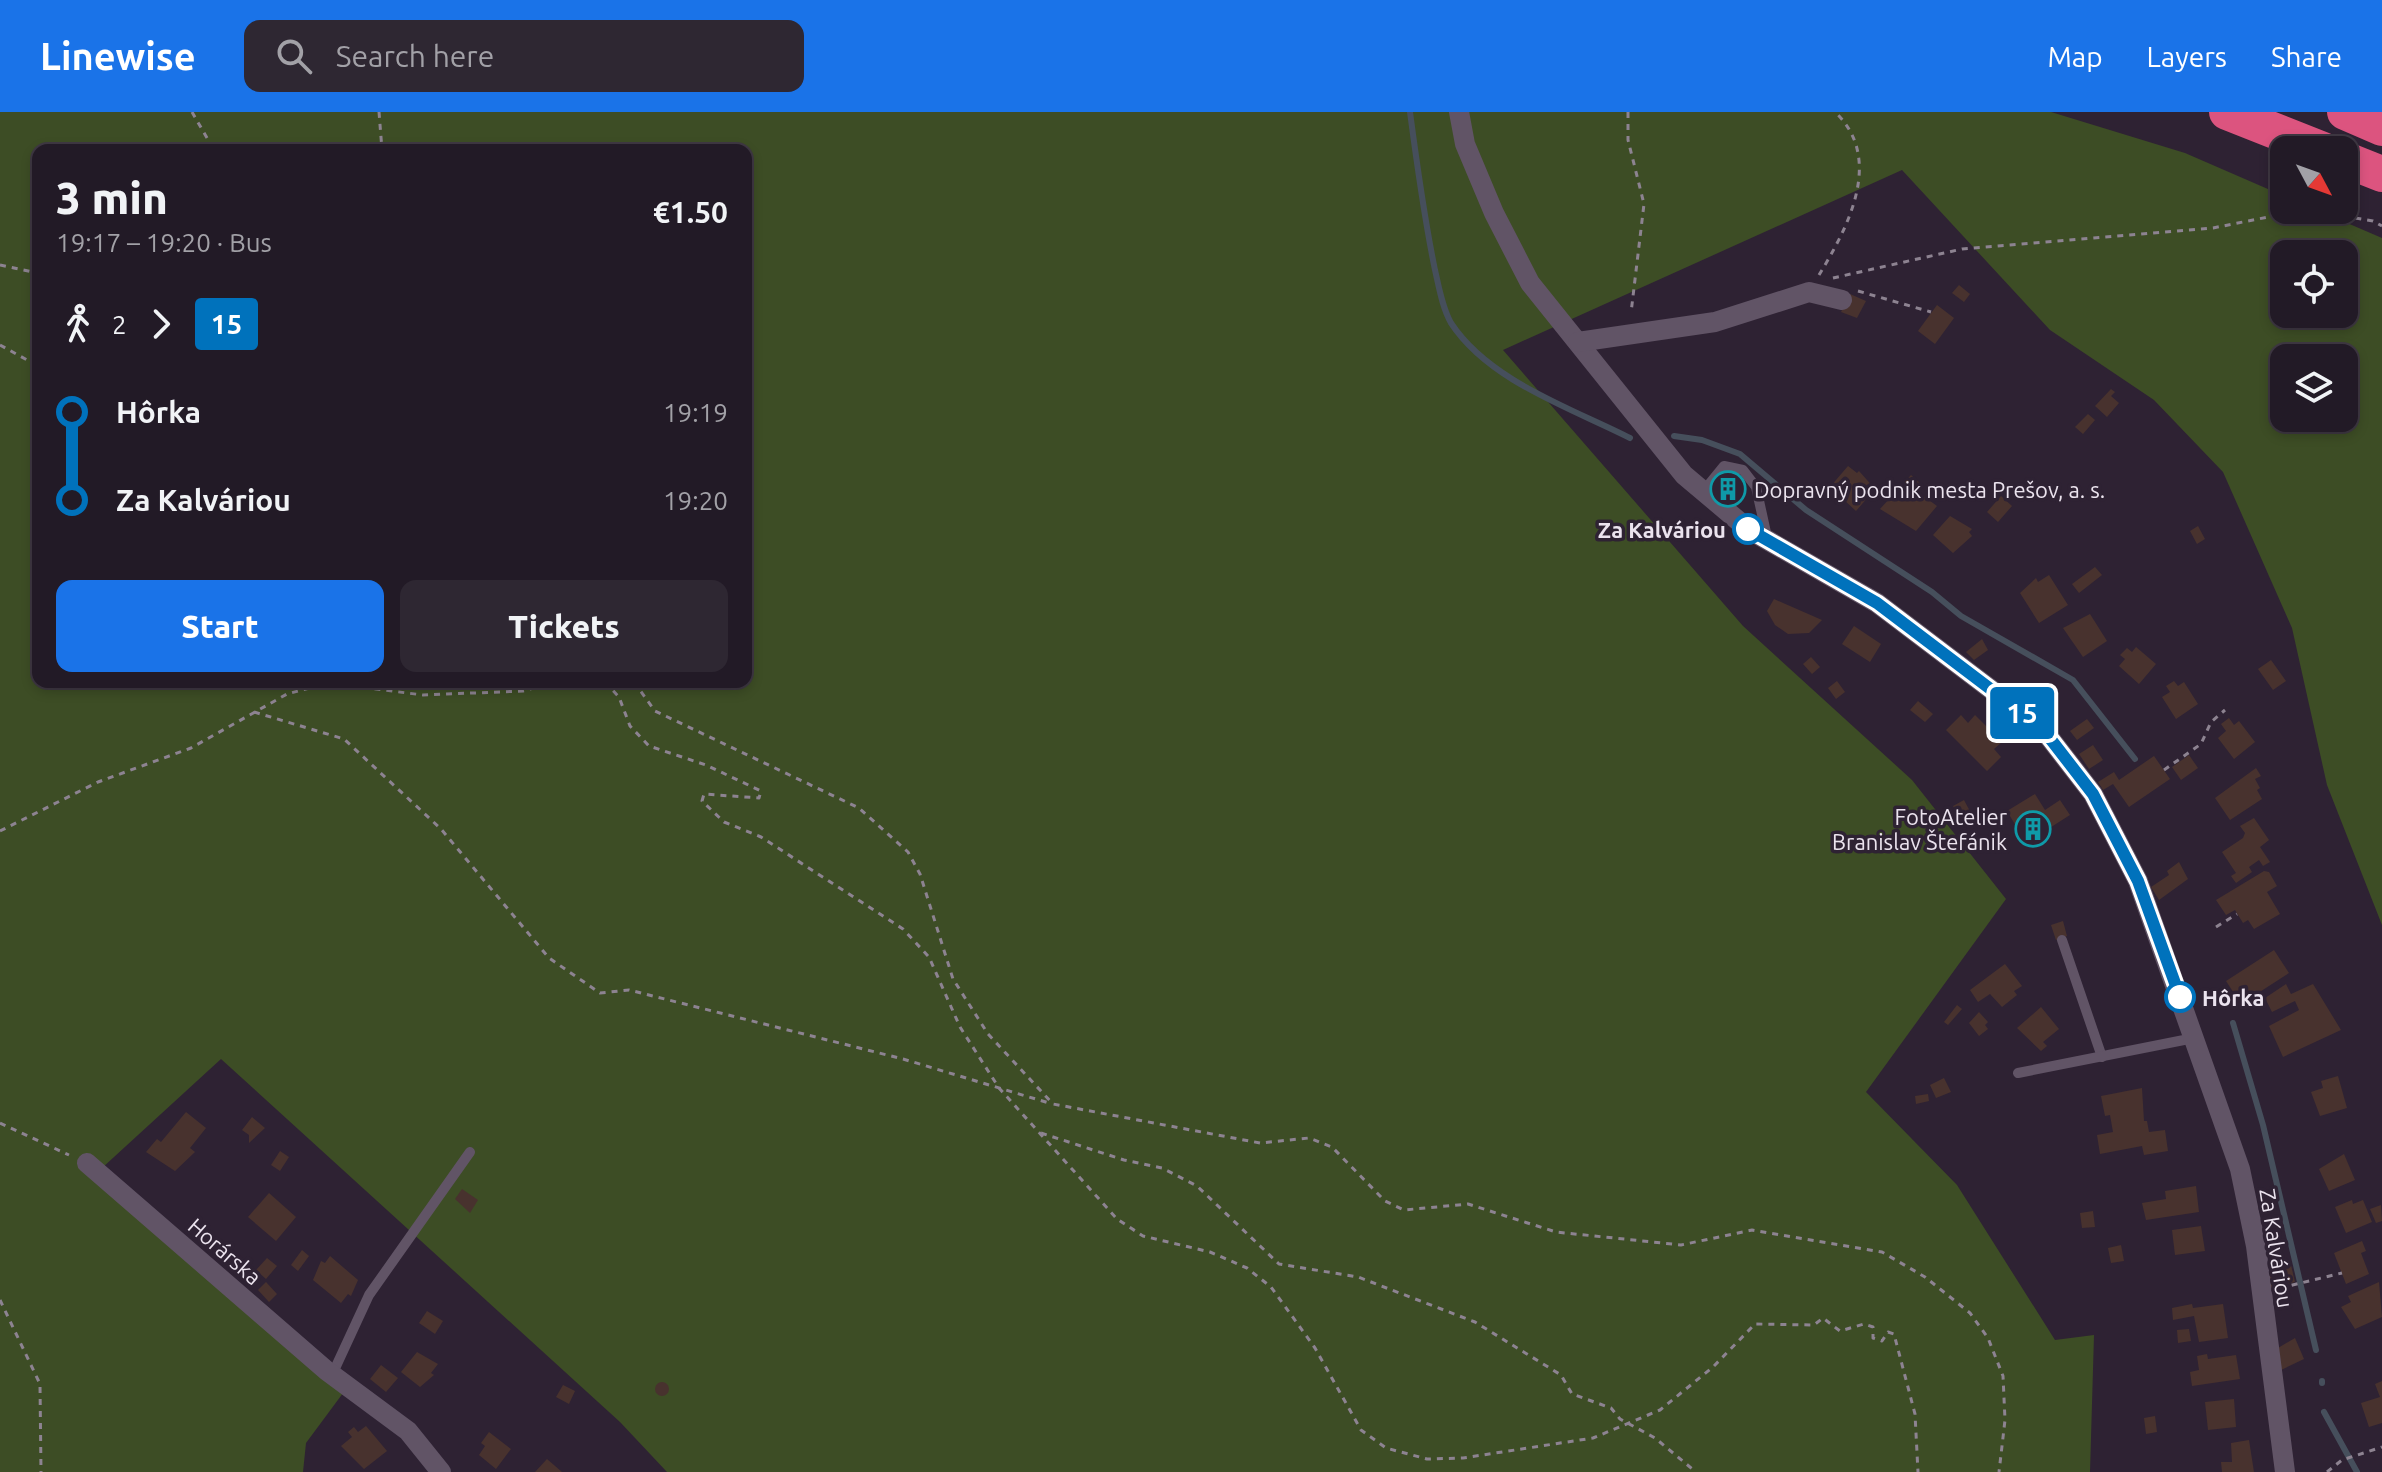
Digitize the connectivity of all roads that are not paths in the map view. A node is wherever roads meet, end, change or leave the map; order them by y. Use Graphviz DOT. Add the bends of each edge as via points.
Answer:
graph roads {
  1 [pos="1459,112"];
  2 [pos="2227,112"];
  3 [pos="2345,112"];
  4 [pos="2382,128"];
  5 [pos="2288,136"];
  6 [pos="2358,165"];
  7 [pos="2382,174"];
  8 [pos="1842,300"];
  9 [pos="1578,342"];
  10 [pos="1702,493"];
  11 [pos="1768,539"];
  12 [pos="2062,940"];
  13 [pos="2194,1038"];
  14 [pos="2102,1057"];
  15 [pos="2018,1073"];
  16 [pos="470,1152"];
  17 [pos="87,1163"];
  18 [pos="332,1375"];
  19 [pos="441,1472"];
  20 [pos="2285,1472"];
  1 -- 9 [label="street, Za Kalváriou" via="1465,144 1522,269"];
  2 -- 5 [label="highway"];
  3 -- 4 [label="highway"];
  6 -- 7 [label="highway"];
  8 -- 9 [label="street" via="1809,292 1715,322"];
  9 -- 10 [label="street, Za Kalváriou"];
  10 -- 11 [label="street, Za Kalváriou"];
  10 -- 11 [label="lane" via="1724,466 1743,470 1756,487"];
  11 -- 13 [label="street, Za Kalváriou" via="1877,603 2042,728 2093,794 2138,881"];
  12 -- 14 [label="lane"];
  13 -- 14 [label="lane"];
  13 -- 20 [label="street, Za Kalváriou" via="2240,1169 2255,1238"];
  14 -- 15 [label="lane"];
  16 -- 18 [label="lane" via="369,1295"];
  17 -- 18 [label="street, Horárska"];
  18 -- 19 [label="street, Horárska" via="408,1431"];
}
